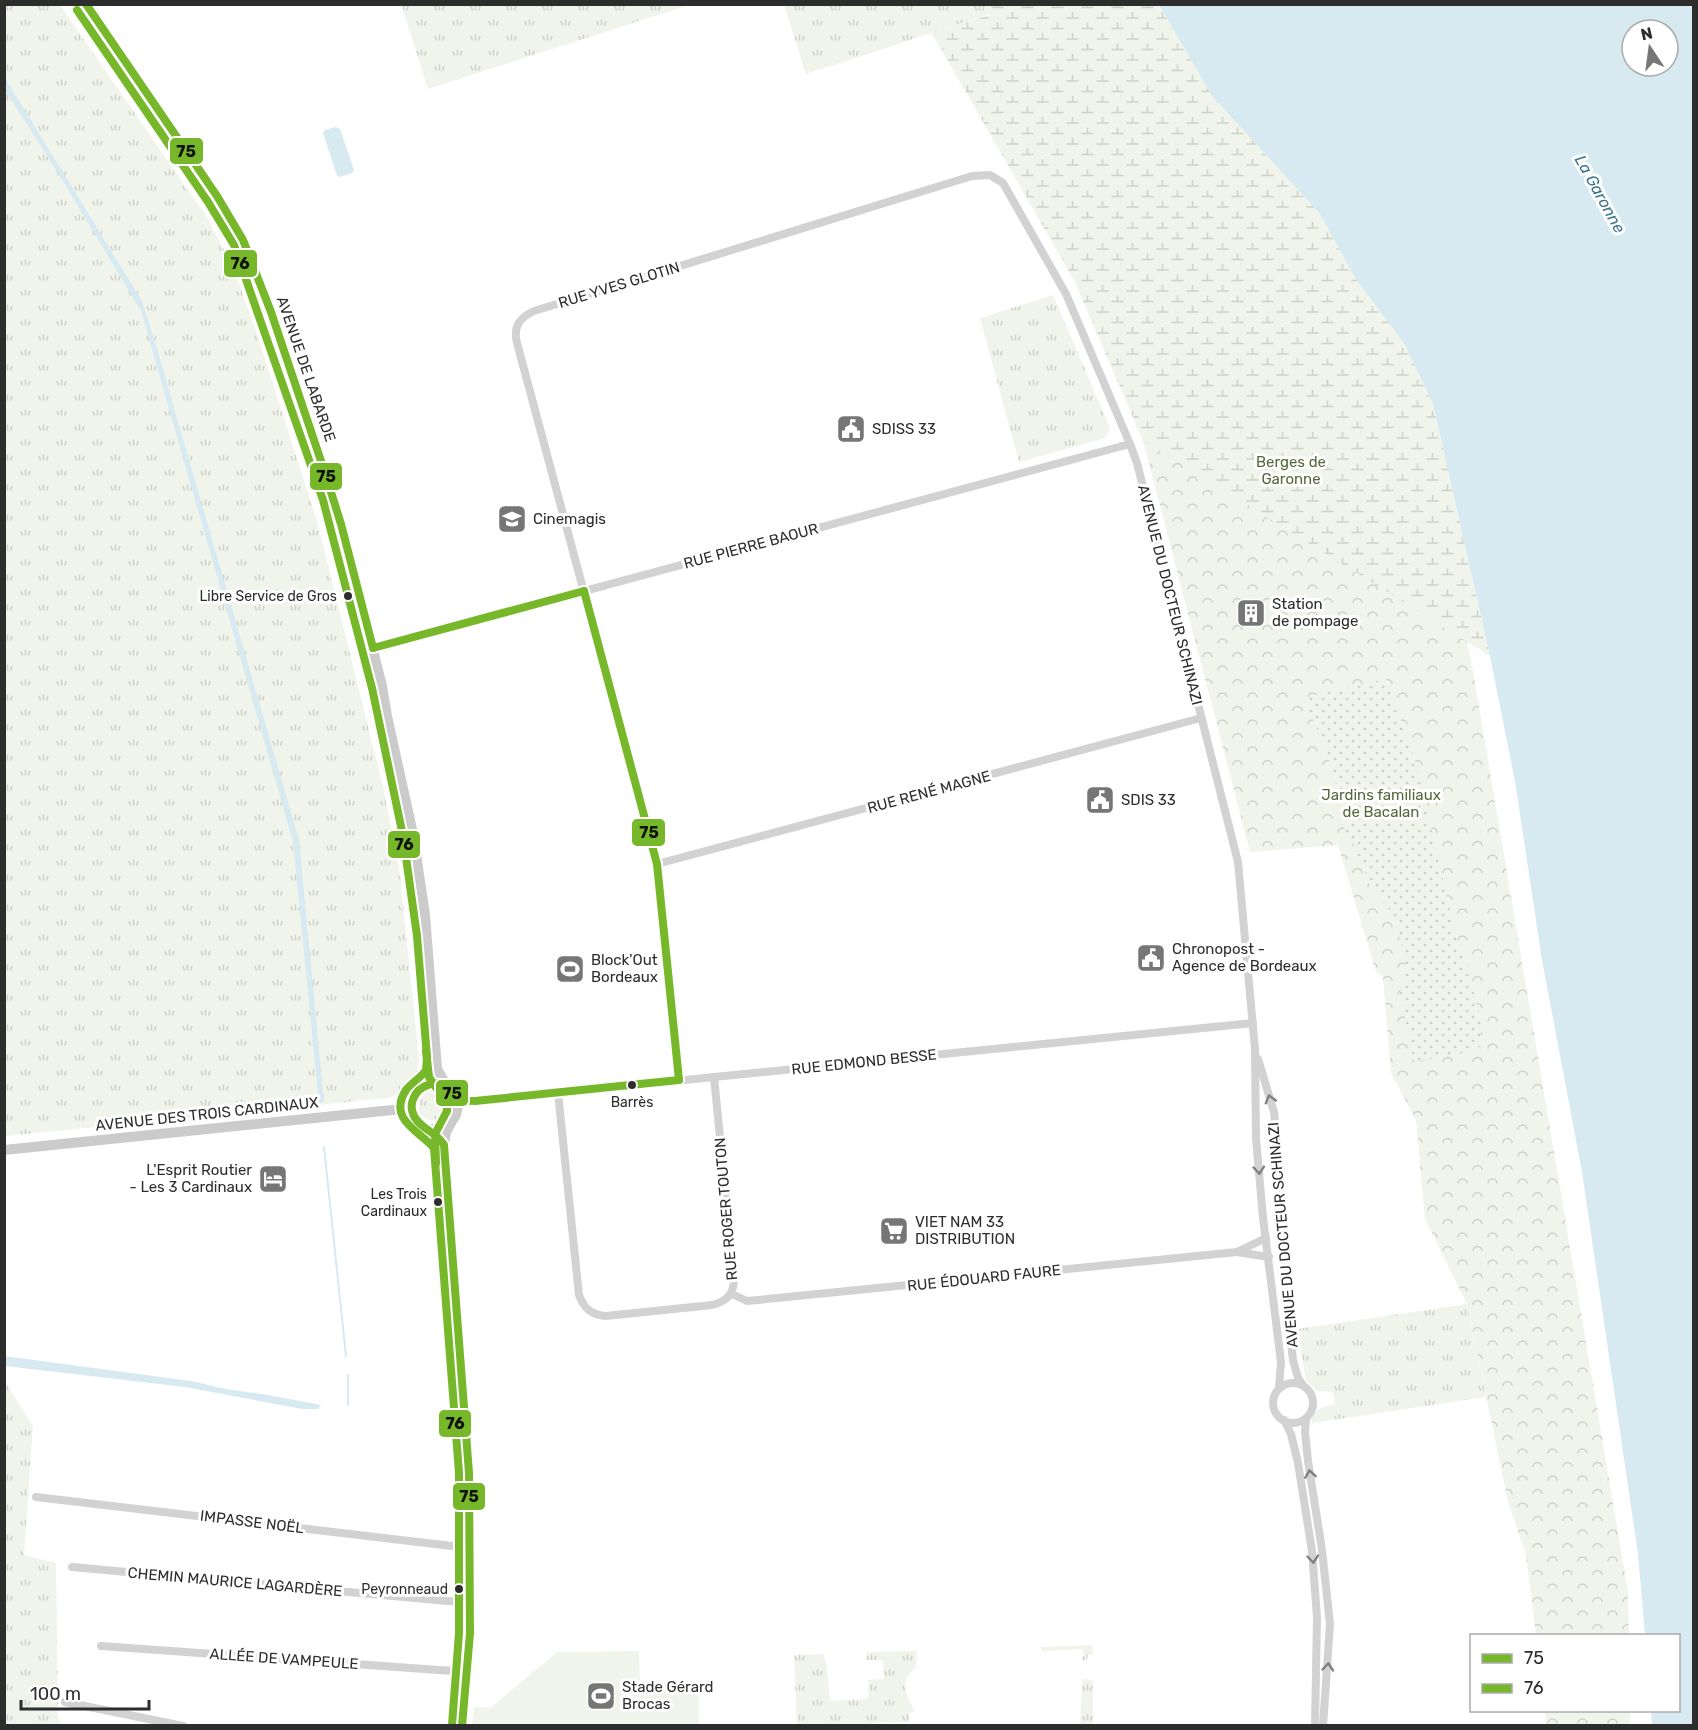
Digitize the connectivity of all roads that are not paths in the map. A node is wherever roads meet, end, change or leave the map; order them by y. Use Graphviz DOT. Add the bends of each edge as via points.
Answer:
graph roads {
  1 [pos="86,4"];
  2 [pos="990,174"];
  3 [pos="1130,444"];
  4 [pos="584,591"];
  5 [pos="373,648"];
  6 [pos="1202,718"];
  7 [pos="657,864"];
  8 [pos="1253,1023"];
  9 [pos="1255,1049"];
  10 [pos="437,1070"];
  11 [pos="714,1077"];
  12 [pos="679,1080"];
  13 [pos="426,1085"];
  14 [pos="452,1092"];
  15 [pos="558,1093"];
  16 [pos="475,1101"];
  17 [pos="412,1108"];
  18 [pos="454,1119"];
  19 [pos="429,1129"];
  20 [pos="444,1145"];
  21 [pos="4,1150"];
  22 [pos="1266,1238"];
  23 [pos="1237,1252"];
  24 [pos="1269,1257"];
  25 [pos="732,1294"];
  26 [pos="1303,1385"];
  27 [pos="1279,1388"];
  28 [pos="1306,1419"];
  29 [pos="1284,1420"];
  30 [pos="36,1497"];
  31 [pos="469,1548"];
  32 [pos="72,1567"];
  33 [pos="470,1603"];
  34 [pos="101,1646"];
  35 [pos="467,1672"];
  36 [pos="64,1702"];
  37 [pos="183,1725"];
  38 [pos="462,1725"];
  39 [pos="1315,1725"];
  40 [pos="1323,1725"];
  1 -- 5 [label="main road, AVENUE DE LABARDE" via="217,196 252,262 331,489"];
  2 -- 3 [label="street, AVENUE DU DOCTEUR SCHINAZI" via="1003,183 1066,294"];
  2 -- 4 [label="street, RUE YVES GLOTIN" via="972,176 522,317 516,328 517,343"];
  3 -- 4 [label="street, RUE PIERRE BAOUR"];
  3 -- 6 [label="street, AVENUE DU DOCTEUR SCHINAZI"];
  4 -- 5 [label="street, RUE PIERRE BAOUR"];
  4 -- 7 [label="street"];
  5 -- 10 [label="main road, AVENUE DE LABARDE" via="417,859"];
  6 -- 7 [label="street, RUE RENÉ MAGNE"];
  6 -- 8 [label="street, AVENUE DU DOCTEUR SCHINAZI" via="1238,862"];
  7 -- 12 [label="street"];
  8 -- 9 [label="street, AVENUE DU DOCTEUR SCHINAZI"];
  8 -- 11 [label="street, RUE EDMOND BESSE"];
  9 -- 22 [label="street, AVENUE DU DOCTEUR SCHINAZI, one-way" via="1256,1138"];
  26 -- 9 [label="street, AVENUE DU DOCTEUR SCHINAZI, one-way" via="1293,1360 1283,1269 1284,1216 1274,1112"];
  10 -- 13 [label="main road"];
  10 -- 14 [label="main road, AVENUE DE LABARDE"];
  11 -- 12 [label="street, RUE EDMOND BESSE"];
  11 -- 25 [label="street, RUE ROGER TOUTON" via="734,1279"];
  12 -- 15 [label="street, RUE EDMOND BESSE"];
  13 -- 14 [label="main road" via="438,1083"];
  13 -- 17 [label="main road" via="415,1094"];
  14 -- 16 [label="street, RUE EDMOND BESSE"];
  14 -- 18 [label="main road"];
  15 -- 16 [label="street, RUE EDMOND BESSE"];
  15 -- 25 [label="street, RUE ROGER TOUTON" via="579,1295 586,1309 598,1316 618,1315 712,1305"];
  16 -- 18 [label="street"];
  17 -- 19 [label="main road" via="419,1123"];
  17 -- 21 [label="main road, AVENUE DES TROIS CARDINAUX"];
  18 -- 19 [label="main road" via="441,1129"];
  18 -- 20 [label="main road"];
  19 -- 20 [label="main road"];
  20 -- 31 [label="main road" via="469,1473"];
  22 -- 23 [label="street, RUE ÉDOUARD FAURE"];
  22 -- 24 [label="street, AVENUE DU DOCTEUR SCHINAZI"];
  23 -- 24 [label="street, RUE ÉDOUARD FAURE"];
  23 -- 25 [label="street, RUE ÉDOUARD FAURE" via="747,1301"];
  24 -- 27 [label="street, AVENUE DU DOCTEUR SCHINAZI" via="1281,1362"];
  26 -- 27 [label="street" via="1290,1383"];
  26 -- 28 [label="street" via="1314,1400"];
  27 -- 29 [label="street" via="1274,1406"];
  28 -- 29 [label="street" via="1296,1423"];
  40 -- 28 [label="street, one-way" via="1330,1624"];
  29 -- 39 [label="street, one-way" via="1298,1463 1312,1551 1317,1617"];
  30 -- 31 [label="street, IMPASSE NOËL"];
  31 -- 33 [label="main road"];
  32 -- 33 [label="street, CHEMIN MAURICE LAGARDÈRE"];
  33 -- 35 [label="main road"];
  34 -- 35 [label="street, ALLÉE DE VAMPEULE"];
  35 -- 38 [label="main road"];
  36 -- 37 [label="street"];
}
